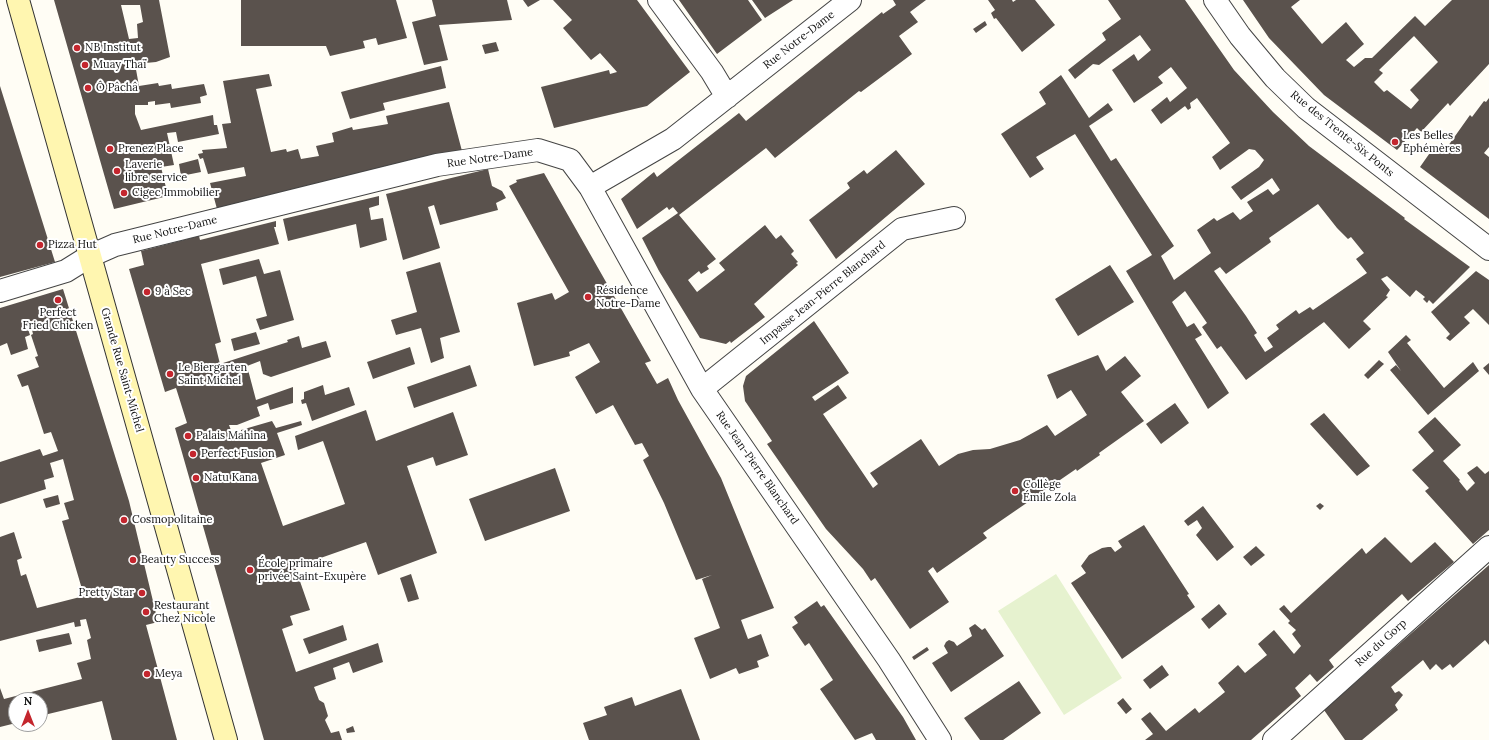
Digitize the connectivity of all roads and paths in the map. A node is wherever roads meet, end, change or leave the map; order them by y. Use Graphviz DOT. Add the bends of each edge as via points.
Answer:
graph roads {
  1 [pos="18,0"];
  2 [pos="659,0"];
  3 [pos="850,0"];
  4 [pos="1215,0"];
  5 [pos="727,96"];
  6 [pos="590,187"];
  7 [pos="954,218"];
  8 [pos="1489,249"];
  9 [pos="90,256"];
  10 [pos="0,291"];
  11 [pos="702,389"];
  12 [pos="1489,547"];
  13 [pos="226,740"];
  14 [pos="940,740"];
  15 [pos="1274,740"];
  1 -- 9 [label="main road, Grande Rue Saint-Michel"];
  2 -- 5 [label="street"];
  3 -- 5 [label="street, Rue Notre-Dame"];
  4 -- 8 [label="street, Rue des Trente-Six Ponts" via="1270,72 1306,108"];
  5 -- 6 [label="street, Rue Notre-Dame" via="672,139"];
  6 -- 9 [label="street, Rue Notre-Dame" via="570,160 538,150 437,165 115,245"];
  6 -- 11 [label="street, Rue Jean-Pierre Blanchard"];
  7 -- 11 [label="street, Impasse Jean-Pierre Blanchard" via="902,229"];
  9 -- 10 [label="street, Rue Notre-Dame" via="66,272"];
  9 -- 13 [label="main road, Grande Rue Saint-Michel"];
  11 -- 14 [label="street, Rue Jean-Pierre Blanchard" via="883,650"];
  12 -- 15 [label="street, Rue du Gorp"];
}
